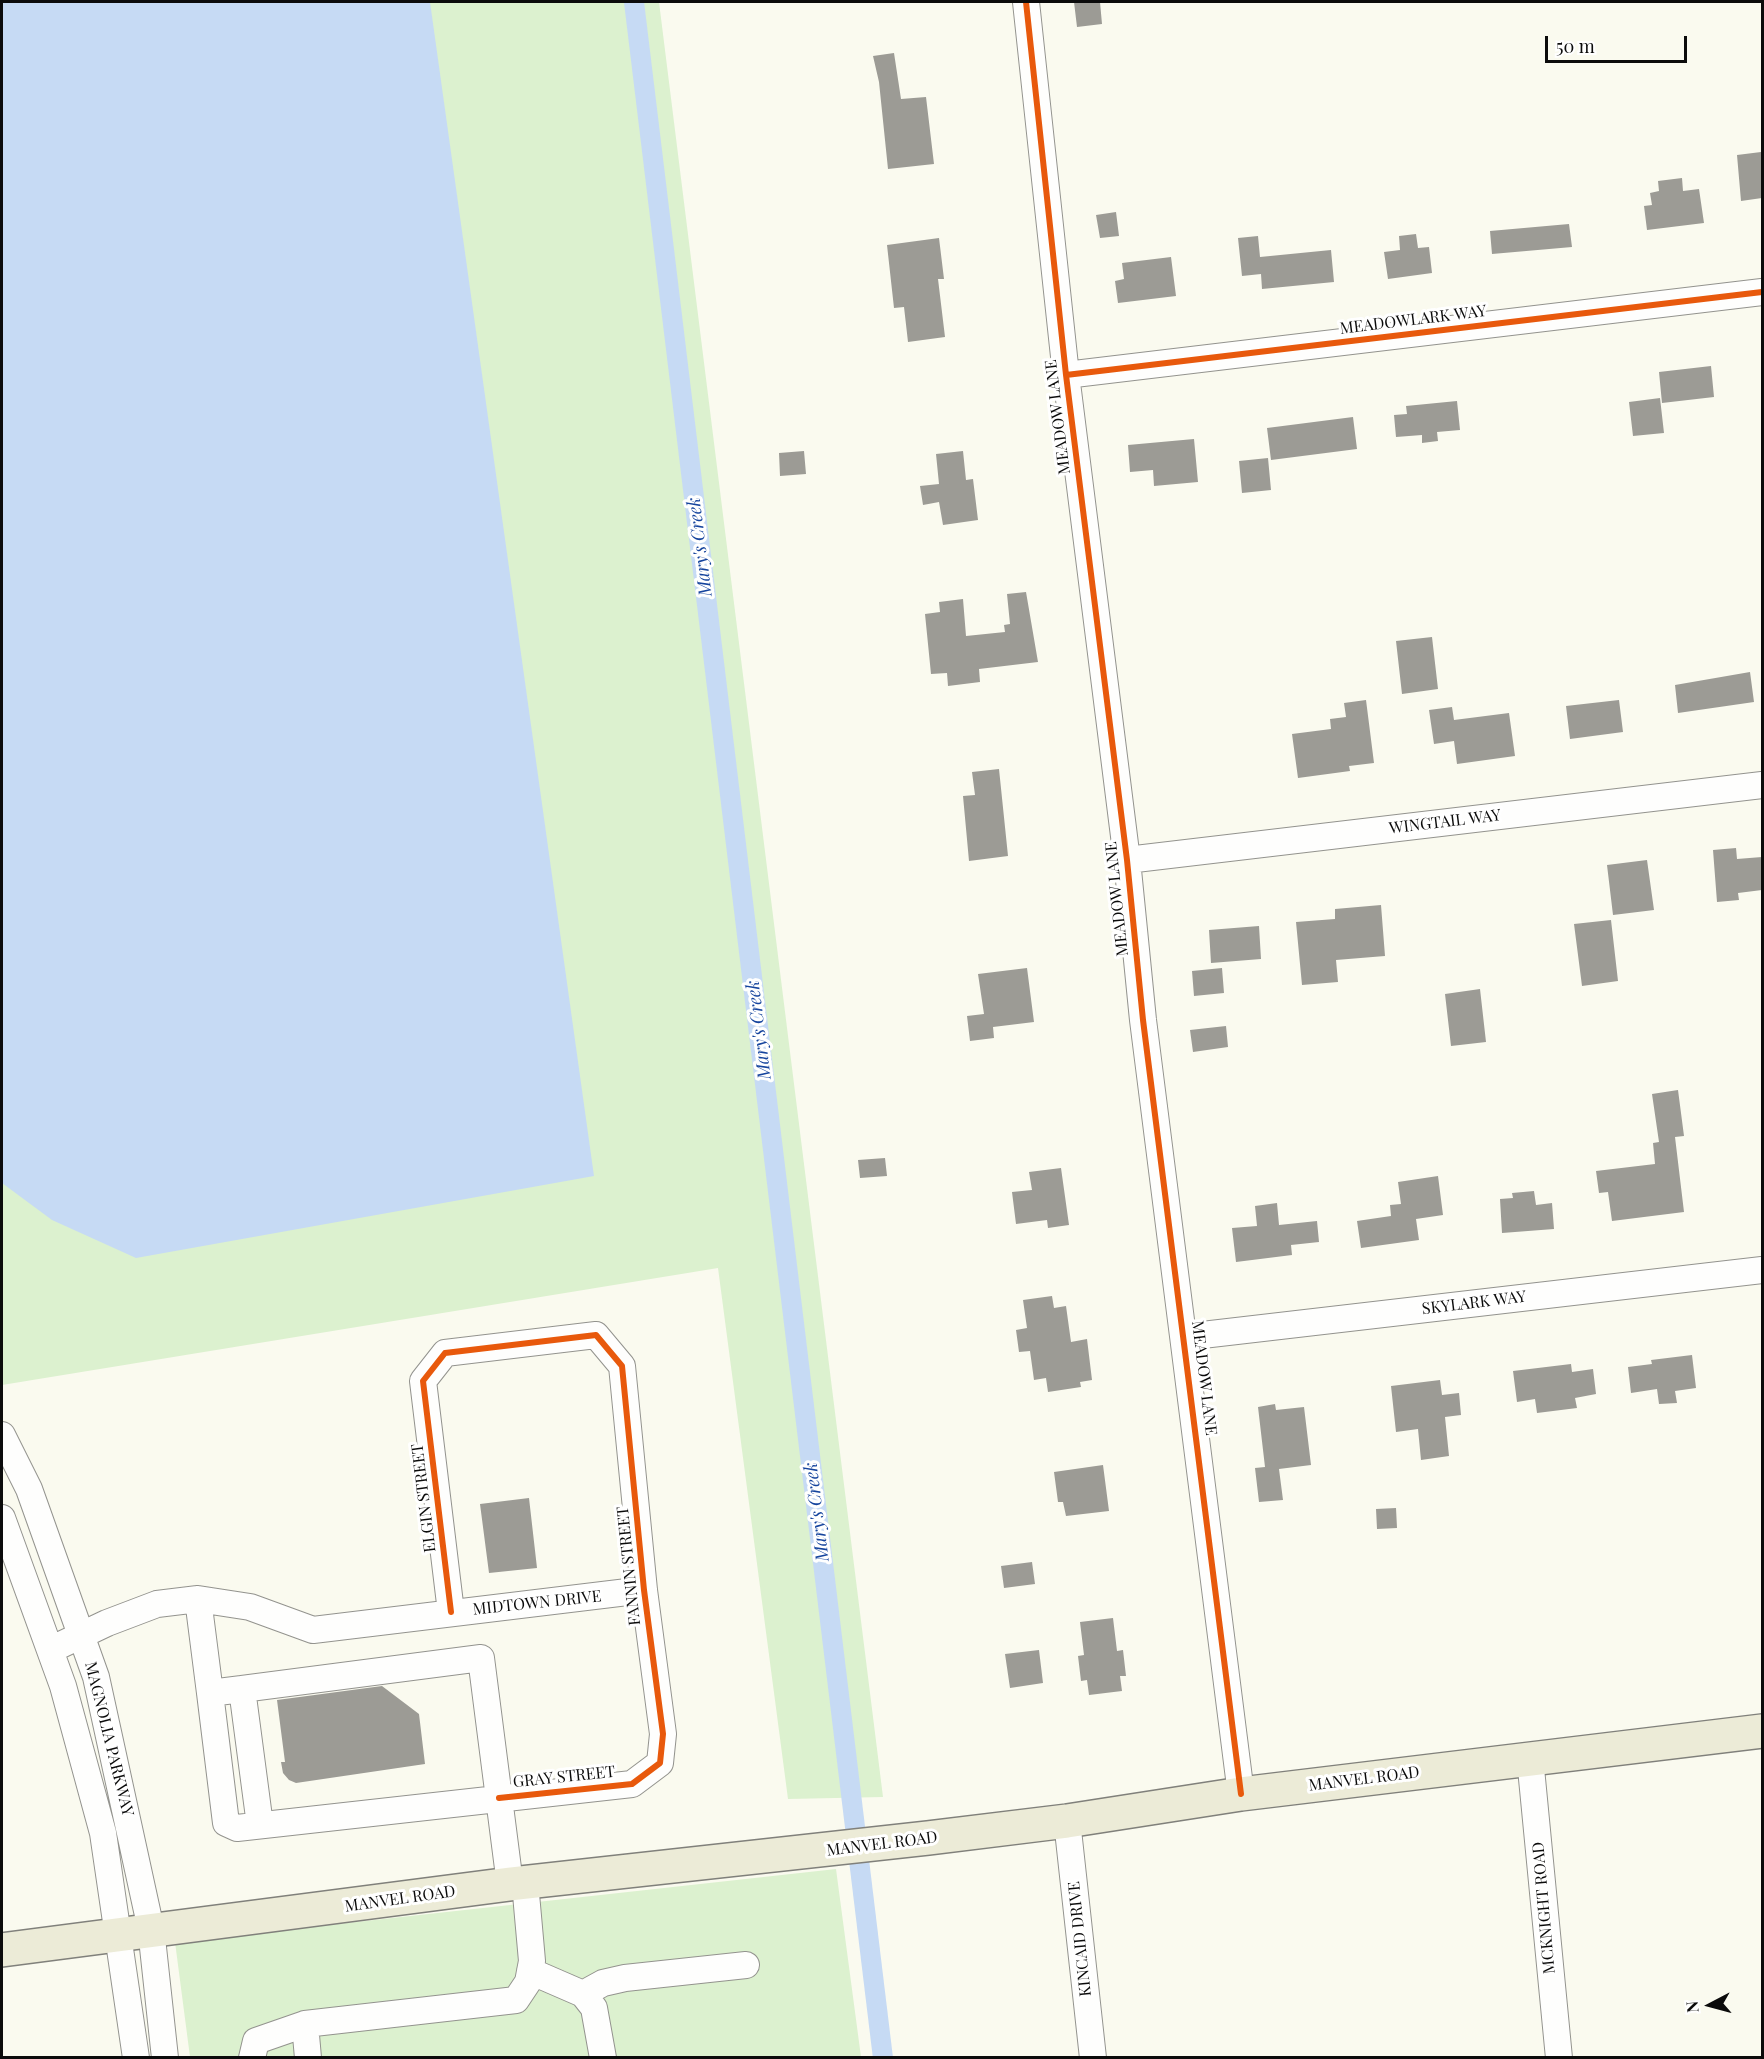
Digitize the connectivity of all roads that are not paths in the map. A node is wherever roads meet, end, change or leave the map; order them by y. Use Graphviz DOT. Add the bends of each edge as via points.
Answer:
graph roads {
  1 [pos="1026,2"];
  2 [pos="1762,292"];
  3 [pos="1066,375"];
  4 [pos="1762,784"];
  5 [pos="1127,860"];
  6 [pos="1762,1270"];
  7 [pos="1185,1336"];
  8 [pos="622,1366"];
  9 [pos="2,1435"];
  10 [pos="2,1518"];
  11 [pos="644,1590"];
  12 [pos="198,1599"];
  13 [pos="451,1612"];
  14 [pos="81,1635"];
  15 [pos="50,1650"];
  16 [pos="242,1689"];
  17 [pos="210,1693"];
  18 [pos="1762,1731"];
  19 [pos="1530,1758"];
  20 [pos="660,1763"];
  21 [pos="1241,1794"];
  22 [pos="499,1798"];
  23 [pos="1067,1821"];
  24 [pos="260,1825"];
  25 [pos="518,1883"];
  26 [pos="151,1929"];
  27 [pos="118,1934"];
  28 [pos="2,1950"];
  29 [pos="746,1965"];
  30 [pos="530,1971"];
  31 [pos="583,1994"];
  32 [pos="305,2024"];
  33 [pos="136,2058"];
  34 [pos="165,2058"];
  35 [pos="252,2058"];
  36 [pos="308,2058"];
  37 [pos="603,2058"];
  38 [pos="1093,2058"];
  39 [pos="1558,2058"];
  1 -- 3 [label="street, MEADOW LANE"];
  2 -- 3 [label="street, MEADOWLARK WAY"];
  3 -- 5 [label="street, MEADOW LANE"];
  4 -- 5 [label="street, WINGTAIL WAY"];
  5 -- 7 [label="street, MEADOW LANE" via="1143,1020"];
  6 -- 7 [label="street, SKYLARK WAY"];
  7 -- 21 [label="street, MEADOW LANE"];
  8 -- 11 [label="street, FANNIN STREET"];
  8 -- 13 [label="street, ELGIN STREET" via="596,1335 445,1353 423,1380"];
  9 -- 14 [label="street, MAGNOLIA PARKWAY" via="29,1489"];
  10 -- 15 [label="street, MAGNOLIA PARKWAY"];
  11 -- 13 [label="street, MIDTOWN DRIVE"];
  11 -- 20 [label="street, FANNIN STREET" via="663,1734"];
  12 -- 13 [label="street, MIDTOWN DRIVE" via="250,1607 313,1630"];
  12 -- 14 [label="street, MIDTOWN DRIVE" via="157,1604"];
  12 -- 17 [label="street"];
  14 -- 15 [label="street, MIDTOWN DRIVE"];
  14 -- 26 [label="street, MAGNOLIA PARKWAY" via="96,1677"];
  15 -- 27 [label="street, MAGNOLIA PARKWAY" via="103,1833"];
  16 -- 17 [label="street"];
  16 -- 22 [label="street" via="481,1658"];
  16 -- 24 [label="street"];
  17 -- 24 [label="street, GRAY STREET" via="226,1823 237,1828"];
  18 -- 19 [label="main road, MANVEL ROAD"];
  19 -- 21 [label="main road, MANVEL ROAD"];
  19 -- 39 [label="street, MCKNIGHT ROAD"];
  20 -- 22 [label="street, GRAY STREET" via="632,1784"];
  21 -- 23 [label="main road, MANVEL ROAD"];
  22 -- 24 [label="street, GRAY STREET"];
  22 -- 25 [label="street"];
  23 -- 25 [label="main road, MANVEL ROAD"];
  23 -- 38 [label="street, KINCAID DRIVE"];
  25 -- 26 [label="main road, MANVEL ROAD"];
  25 -- 30 [label="street" via="532,1961"];
  26 -- 27 [label="main road, MANVEL ROAD"];
  26 -- 34 [label="street, MAGNOLIA PARKWAY"];
  27 -- 28 [label="main road, MANVEL ROAD"];
  27 -- 33 [label="street, MAGNOLIA PARKWAY"];
  29 -- 31 [label="street" via="625,1978 603,1983"];
  30 -- 31 [label="street"];
  30 -- 32 [label="street" via="516,2000"];
  31 -- 37 [label="street" via="594,2008"];
  32 -- 35 [label="street" via="256,2042"];
  32 -- 36 [label="street"];
}
